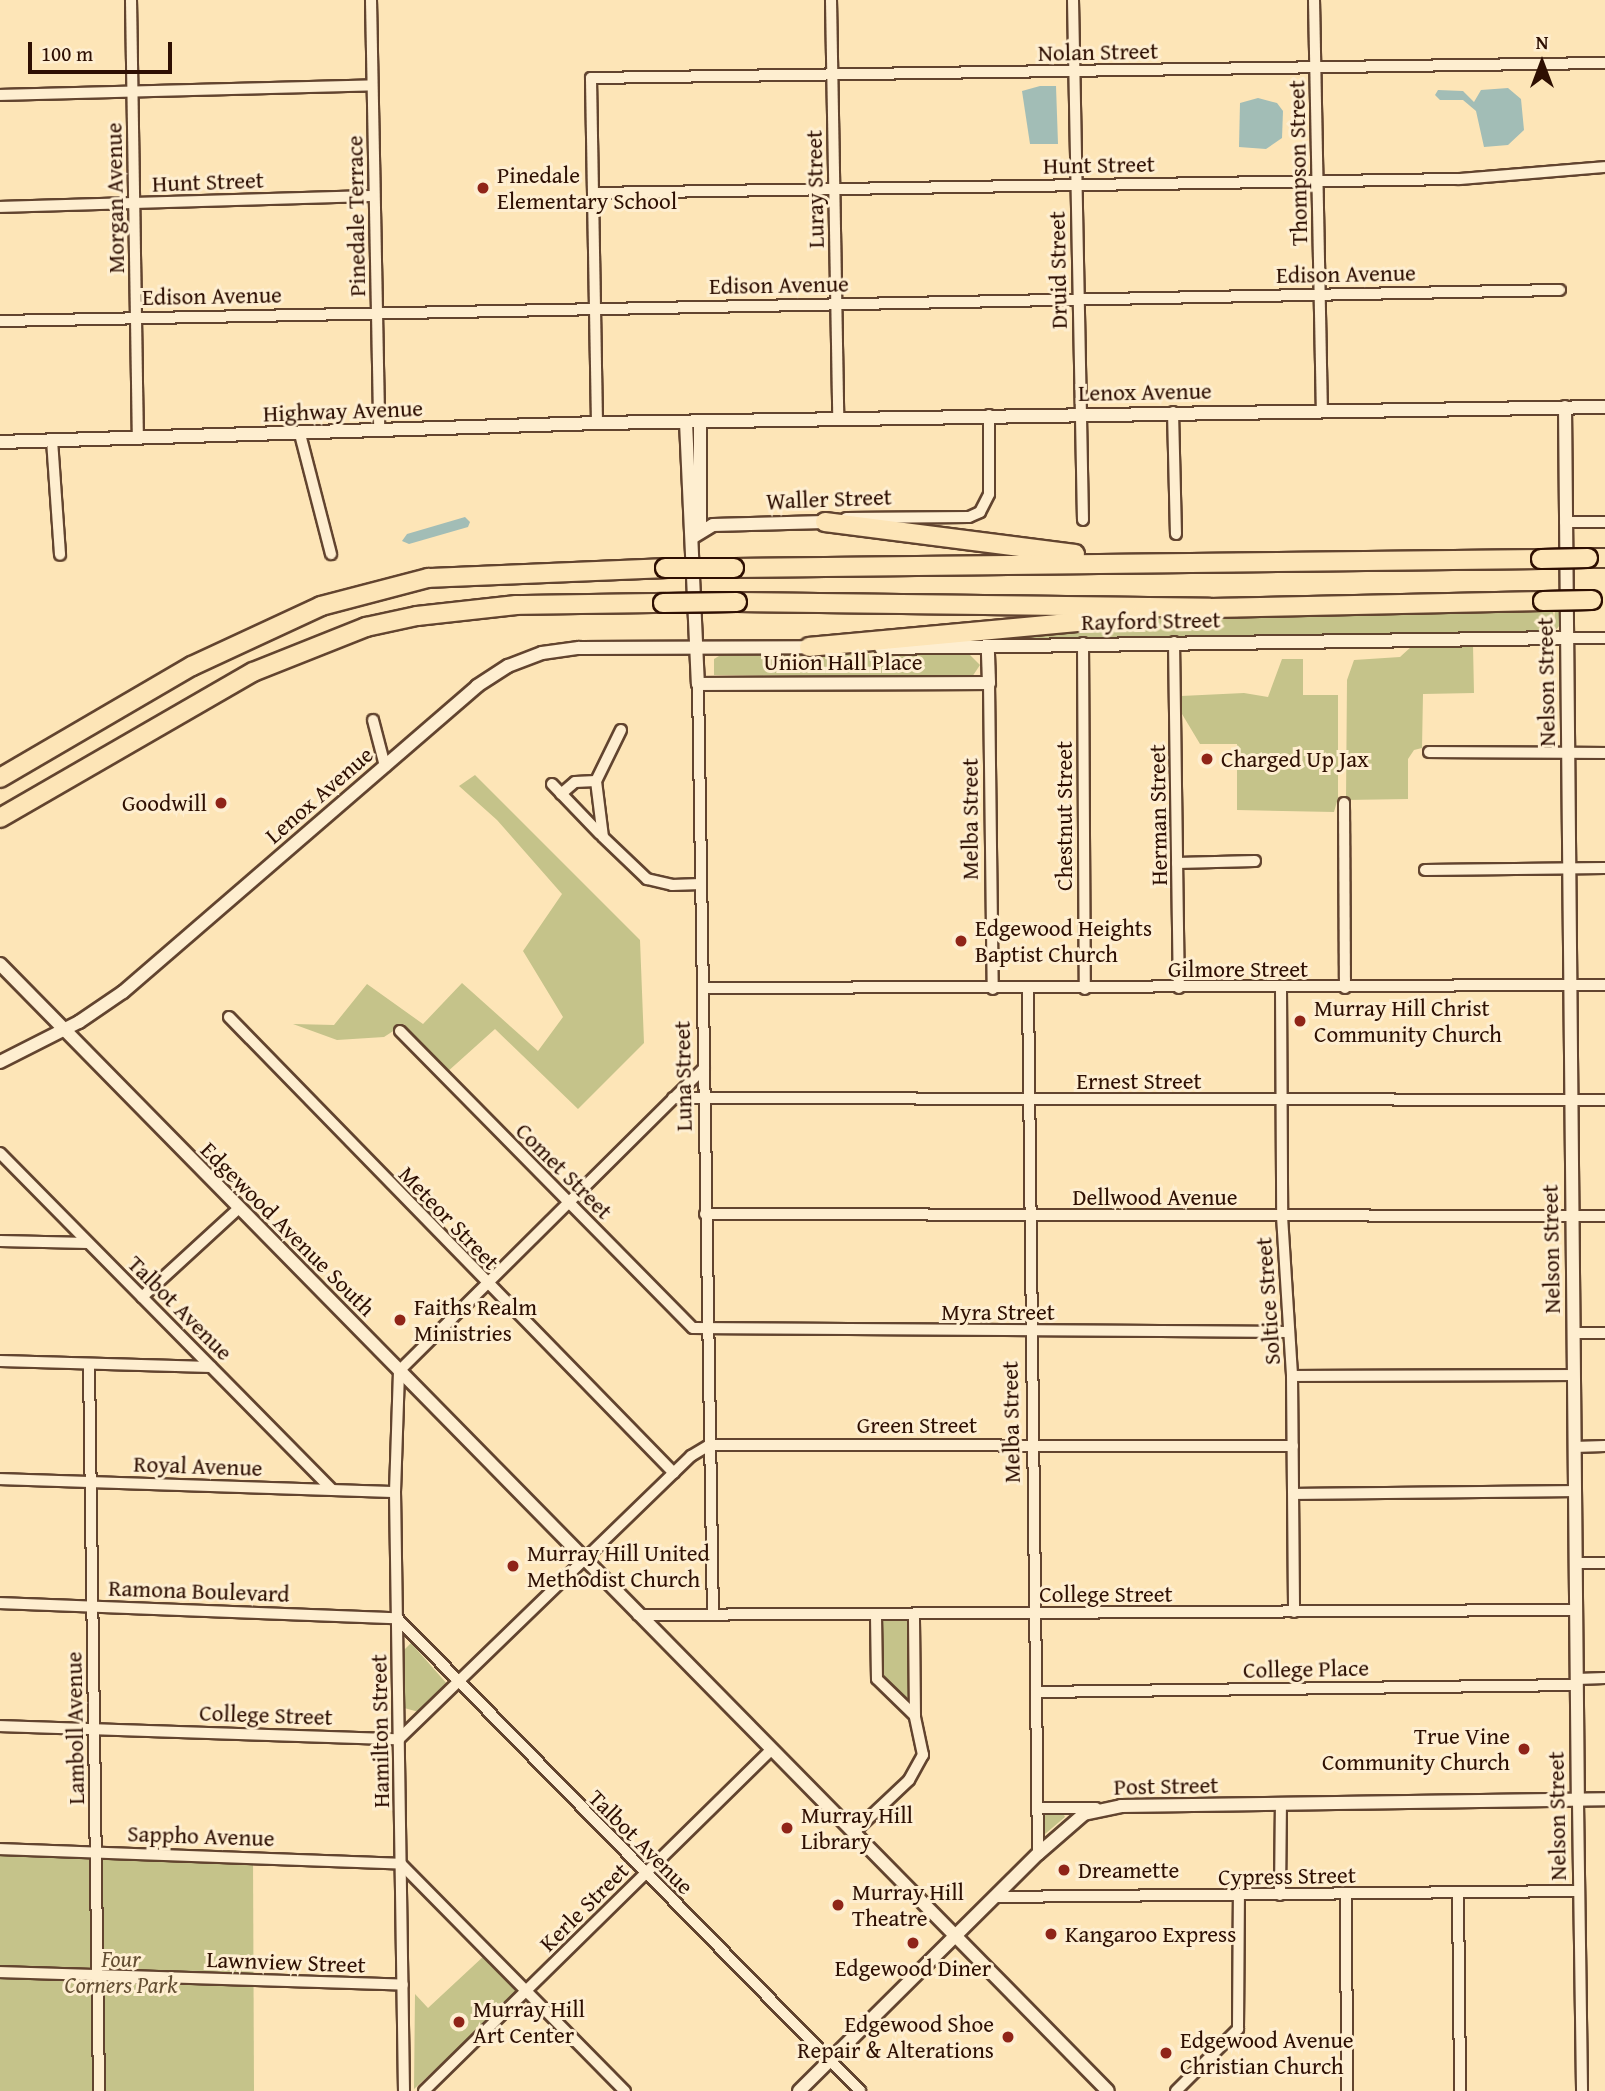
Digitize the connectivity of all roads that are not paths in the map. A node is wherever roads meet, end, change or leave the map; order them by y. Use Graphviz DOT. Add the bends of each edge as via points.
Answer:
graph roads {
  1 [pos="131,0"];
  2 [pos="371,0"];
  3 [pos="831,0"];
  4 [pos="1073,0"];
  5 [pos="1314,0"];
  6 [pos="1605,63"];
  7 [pos="1315,68"];
  8 [pos="1074,71"];
  9 [pos="832,75"];
  10 [pos="372,85"];
  11 [pos="133,90"];
  12 [pos="0,95"];
  13 [pos="1605,167"];
  14 [pos="1317,180"];
  15 [pos="1076,186"];
  16 [pos="835,189"];
  17 [pos="593,193"];
  18 [pos="374,196"];
  19 [pos="134,204"];
  20 [pos="0,207"];
  21 [pos="1560,290"];
  22 [pos="1319,293"];
  23 [pos="1078,299"];
  24 [pos="835,303"];
  25 [pos="595,307"];
  26 [pos="377,311"];
  27 [pos="136,317"];
  28 [pos="0,321"];
  29 [pos="1565,407"];
  30 [pos="1605,407"];
  31 [pos="1322,410"];
  32 [pos="1172,412"];
  33 [pos="1080,414"];
  34 [pos="989,415"];
  35 [pos="838,419"];
  36 [pos="686,422"];
  37 [pos="700,422"];
  38 [pos="597,423"];
  39 [pos="379,431"];
  40 [pos="300,434"];
  41 [pos="138,438"];
  42 [pos="52,440"];
  43 [pos="0,442"];
  44 [pos="1083,520"];
  45 [pos="825,522"];
  46 [pos="1565,522"];
  47 [pos="1605,522"];
  48 [pos="1176,534"];
  49 [pos="693,537"];
  50 [pos="331,554"];
  51 [pos="60,555"];
  52 [pos="1596,558"];
  53 [pos="1243,562"];
  54 [pos="1599,600"];
  55 [pos="1210,608"];
  56 [pos="1566,638"];
  57 [pos="1605,638"];
  58 [pos="1174,642"];
  59 [pos="1083,643"];
  60 [pos="809,647"];
  61 [pos="988,648"];
  62 [pos="698,649"];
  63 [pos="989,683"];
  64 [pos="698,684"];
  65 [pos="373,720"];
  66 [pos="621,730"];
  67 [pos="1429,752"];
  68 [pos="1568,753"];
  69 [pos="1605,753"];
  70 [pos="385,766"];
  71 [pos="0,778"];
  72 [pos="596,781"];
  73 [pos="552,785"];
  74 [pos="561,794"];
  75 [pos="1343,803"];
  76 [pos="0,818"];
  77 [pos="603,836"];
  78 [pos="1255,861"];
  79 [pos="1178,863"];
  80 [pos="1605,868"];
  81 [pos="1569,869"];
  82 [pos="1425,870"];
  83 [pos="701,884"];
  84 [pos="0,964"];
  85 [pos="1605,985"];
  86 [pos="1570,987"];
  87 [pos="703,988"];
  88 [pos="1179,988"];
  89 [pos="1281,988"];
  90 [pos="1345,988"];
  91 [pos="993,989"];
  92 [pos="1028,989"];
  93 [pos="1085,989"];
  94 [pos="229,1017"];
  95 [pos="61,1030"];
  96 [pos="400,1031"];
  97 [pos="0,1062"];
  98 [pos="704,1068"];
  99 [pos="673,1098"];
  100 [pos="704,1099"];
  101 [pos="1028,1100"];
  102 [pos="1280,1100"];
  103 [pos="1571,1100"];
  104 [pos="1605,1100"];
  105 [pos="0,1153"];
  106 [pos="568,1202"];
  107 [pos="238,1209"];
  108 [pos="705,1214"];
  109 [pos="1030,1216"];
  110 [pos="1282,1216"];
  111 [pos="1571,1216"];
  112 [pos="1605,1216"];
  113 [pos="0,1241"];
  114 [pos="88,1243"];
  115 [pos="485,1283"];
  116 [pos="142,1297"];
  117 [pos="706,1330"];
  118 [pos="1031,1331"];
  119 [pos="1289,1332"];
  120 [pos="1573,1333"];
  121 [pos="1605,1333"];
  122 [pos="0,1362"];
  123 [pos="89,1364"];
  124 [pos="211,1367"];
  125 [pos="399,1371"];
  126 [pos="1573,1375"];
  127 [pos="1292,1376"];
  128 [pos="709,1445"];
  129 [pos="1032,1445"];
  130 [pos="1293,1446"];
  131 [pos="1605,1446"];
  132 [pos="1574,1447"];
  133 [pos="674,1472"];
  134 [pos="0,1479"];
  135 [pos="90,1482"];
  136 [pos="332,1490"];
  137 [pos="1574,1491"];
  138 [pos="395,1492"];
  139 [pos="1294,1494"];
  140 [pos="585,1560"];
  141 [pos="1575,1563"];
  142 [pos="1605,1563"];
  143 [pos="0,1603"];
  144 [pos="92,1606"];
  145 [pos="1575,1609"];
  146 [pos="1294,1612"];
  147 [pos="1035,1614"];
  148 [pos="638,1615"];
  149 [pos="713,1615"];
  150 [pos="914,1615"];
  151 [pos="876,1616"];
  152 [pos="397,1618"];
  153 [pos="1605,1678"];
  154 [pos="1577,1682"];
  155 [pos="460,1685"];
  156 [pos="1036,1692"];
  157 [pos="915,1716"];
  158 [pos="0,1726"];
  159 [pos="94,1729"];
  160 [pos="399,1739"];
  161 [pos="771,1750"];
  162 [pos="1605,1799"];
  163 [pos="1578,1801"];
  164 [pos="1281,1805"];
  165 [pos="1038,1808"];
  166 [pos="1104,1808"];
  167 [pos="853,1833"];
  168 [pos="0,1849"];
  169 [pos="96,1852"];
  170 [pos="1038,1854"];
  171 [pos="401,1864"];
  172 [pos="645,1873"];
  173 [pos="1579,1891"];
  174 [pos="1458,1893"];
  175 [pos="1346,1894"];
  176 [pos="1280,1895"];
  177 [pos="1238,1896"];
  178 [pos="995,1898"];
  179 [pos="956,1937"];
  180 [pos="0,1972"];
  181 [pos="98,1975"];
  182 [pos="403,1985"];
  183 [pos="526,1991"];
  184 [pos="830,2060"];
  185 [pos="99,2091"];
  186 [pos="404,2091"];
  187 [pos="424,2091"];
  188 [pos="625,2091"];
  189 [pos="799,2091"];
  190 [pos="860,2091"];
  191 [pos="1108,2091"];
  192 [pos="1176,2091"];
  193 [pos="1347,2091"];
  194 [pos="1460,2091"];
  195 [pos="1582,2091"];
  1 -- 11 [label="street, Morgan Avenue"];
  2 -- 10 [label="street, Pinedale Terrace"];
  3 -- 9 [label="street, Luray Street"];
  4 -- 8 [label="street, Druid Street"];
  5 -- 7 [label="street, Thompson Street"];
  6 -- 7 [label="street, Nolan Street"];
  7 -- 8 [label="street, Nolan Street"];
  7 -- 14 [label="street, Thompson Street"];
  8 -- 9 [label="street, Nolan Street"];
  8 -- 15 [label="street, Druid Street"];
  9 -- 16 [label="street, Luray Street"];
  9 -- 17 [label="street, Nolan Street" via="591,78"];
  10 -- 11 [label="street"];
  10 -- 18 [label="street, Pinedale Terrace"];
  11 -- 12 [label="street"];
  11 -- 19 [label="street, Morgan Avenue"];
  13 -- 14 [label="street, Hunt Street" via="1514,177"];
  14 -- 15 [label="street, Hunt Street"];
  14 -- 22 [label="street, Thompson Street"];
  15 -- 16 [label="street, Hunt Street"];
  15 -- 23 [label="street, Druid Street"];
  16 -- 17 [label="street, Hunt Street"];
  16 -- 24 [label="street, Luray Street"];
  17 -- 25 [label="street"];
  18 -- 19 [label="street, Hunt Street"];
  18 -- 26 [label="street, Pinedale Terrace"];
  19 -- 20 [label="street, Hunt Street"];
  19 -- 27 [label="street, Morgan Avenue"];
  21 -- 22 [label="street, Edison Avenue"];
  22 -- 23 [label="street, Edison Avenue"];
  22 -- 31 [label="street, Thompson Street"];
  23 -- 24 [label="street, Edison Avenue"];
  23 -- 33 [label="street, Druid Street"];
  24 -- 25 [label="street, Edison Avenue"];
  24 -- 35 [label="street, Luray Street"];
  25 -- 26 [label="street, Edison Avenue"];
  25 -- 38 [label="street"];
  26 -- 27 [label="street, Edison Avenue"];
  26 -- 39 [label="street, Pinedale Terrace"];
  27 -- 28 [label="street, Edison Avenue"];
  27 -- 41 [label="street, Morgan Avenue"];
  29 -- 30 [label="street, Lenox Avenue"];
  29 -- 31 [label="street, Lenox Avenue"];
  29 -- 46 [label="street, Nelson Street"];
  31 -- 32 [label="street, Lenox Avenue"];
  32 -- 33 [label="street, Lenox Avenue"];
  32 -- 48 [label="street"];
  33 -- 34 [label="street, Lenox Avenue"];
  33 -- 44 [label="street, Druid Street"];
  34 -- 35 [label="street, Lenox Avenue"];
  34 -- 45 [label="street, Waller Street" via="989,494 980,512 970,517 850,517"];
  35 -- 37 [label="street, Lenox Avenue"];
  36 -- 37 [label="street, Lenox Avenue"];
  36 -- 38 [label="street, Highway Avenue"];
  36 -- 49 [label="street, Luna Street" via="689,531"];
  37 -- 49 [label="street, Luna Street" via="700,524"];
  38 -- 39 [label="street, Highway Avenue"];
  39 -- 40 [label="street, Highway Avenue"];
  40 -- 41 [label="street, Highway Avenue"];
  40 -- 50 [label="street"];
  41 -- 42 [label="street, Highway Avenue"];
  42 -- 43 [label="street, Highway Avenue"];
  42 -- 51 [label="street"];
  45 -- 49 [label="street, Waller Street" via="713,525"];
  45 -- 53 [label="highway" via="1087,555"];
  46 -- 47 [label="street"];
  46 -- 56 [label="street, Nelson Street"];
  49 -- 62 [label="street, Luna Street"];
  52 -- 53 [label="highway, bridge"];
  53 -- 71 [label="highway, bridge" via="665,568 428,578 321,606 192,666"];
  54 -- 55 [label="highway, bridge"];
  55 -- 60 [label="highway"];
  55 -- 76 [label="highway, bridge" via="737,602 504,606 366,627 253,672"];
  56 -- 57 [label="street, Rayford Street"];
  56 -- 58 [label="street, Rayford Street"];
  56 -- 68 [label="street, Nelson Street"];
  58 -- 59 [label="street, Rayford Street"];
  58 -- 79 [label="street, Herman Street"];
  59 -- 61 [label="street, Rayford Street"];
  59 -- 93 [label="street, Chestnut Street"];
  60 -- 61 [label="street, Rayford Street"];
  60 -- 62 [label="street, Rayford Street"];
  61 -- 63 [label="street, Melba Street"];
  62 -- 64 [label="street, Luna Street"];
  62 -- 70 [label="street, Lenox Avenue" via="579,648 525,659 477,686"];
  63 -- 64 [label="street, Union Hall Place"];
  63 -- 91 [label="street, Melba Street"];
  64 -- 83 [label="street, Luna Street"];
  65 -- 70 [label="street"];
  66 -- 72 [label="street"];
  67 -- 68 [label="street"];
  68 -- 69 [label="street"];
  68 -- 81 [label="street, Nelson Street"];
  70 -- 95 [label="street, Lenox Avenue" via="149,971"];
  72 -- 74 [label="street" via="575,782"];
  72 -- 77 [label="street"];
  73 -- 74 [label="street"];
  74 -- 77 [label="street"];
  75 -- 90 [label="street"];
  77 -- 83 [label="street" via="647,879 672,885"];
  78 -- 79 [label="street"];
  79 -- 88 [label="street, Herman Street"];
  80 -- 81 [label="street"];
  81 -- 82 [label="street"];
  81 -- 86 [label="street, Nelson Street"];
  83 -- 87 [label="street, Luna Street"];
  84 -- 95 [label="street, Edgewood Avenue South"];
  85 -- 86 [label="street, Gilmore Street"];
  86 -- 90 [label="street, Gilmore Street"];
  86 -- 103 [label="street, Nelson Street"];
  87 -- 91 [label="street, Gilmore Street"];
  87 -- 98 [label="street, Luna Street"];
  88 -- 89 [label="street, Gilmore Street"];
  88 -- 93 [label="street, Gilmore Street"];
  89 -- 90 [label="street, Gilmore Street"];
  89 -- 102 [label="street, Soltice Street"];
  91 -- 92 [label="street, Gilmore Street"];
  92 -- 93 [label="street, Gilmore Street"];
  92 -- 101 [label="street, Melba Street"];
  94 -- 115 [label="street, Meteor Street"];
  95 -- 97 [label="street, Lenox Avenue"];
  95 -- 107 [label="street, Edgewood Avenue South"];
  96 -- 106 [label="street, Comet Street"];
  98 -- 99 [label="street"];
  98 -- 100 [label="street, Luna Street"];
  99 -- 100 [label="street, Ernest Street"];
  99 -- 106 [label="street"];
  100 -- 101 [label="street, Ernest Street"];
  100 -- 108 [label="street, Luna Street"];
  101 -- 102 [label="street, Ernest Street"];
  101 -- 109 [label="street, Melba Street"];
  102 -- 103 [label="street, Ernest Street"];
  102 -- 110 [label="street, Soltice Street"];
  103 -- 104 [label="street, Ernest Street"];
  103 -- 111 [label="street, Nelson Street"];
  105 -- 114 [label="street, Talbot Avenue"];
  106 -- 115 [label="street"];
  106 -- 117 [label="street, Comet Street" via="693,1328"];
  107 -- 116 [label="street"];
  107 -- 125 [label="street, Edgewood Avenue South"];
  108 -- 109 [label="street, Dellwood Avenue"];
  108 -- 117 [label="street, Luna Street"];
  109 -- 110 [label="street, Dellwood Avenue"];
  109 -- 118 [label="street, Melba Street"];
  110 -- 111 [label="street, Dellwood Avenue"];
  110 -- 119 [label="street, Soltice Street"];
  111 -- 112 [label="street, Dellwood Avenue"];
  111 -- 120 [label="street, Nelson Street"];
  113 -- 114 [label="street"];
  114 -- 116 [label="street, Talbot Avenue"];
  115 -- 125 [label="street"];
  115 -- 133 [label="street, Meteor Street"];
  116 -- 124 [label="street, Talbot Avenue"];
  117 -- 118 [label="street, Myra Street"];
  117 -- 128 [label="street, Luna Street"];
  118 -- 119 [label="street, Myra Street"];
  118 -- 129 [label="street, Melba Street"];
  119 -- 127 [label="street, Soltice Street"];
  120 -- 121 [label="street"];
  120 -- 126 [label="street, Nelson Street"];
  122 -- 123 [label="street"];
  123 -- 124 [label="street"];
  123 -- 135 [label="street, Lamboll Avenue"];
  124 -- 136 [label="street, Talbot Avenue"];
  125 -- 138 [label="street, Hamilton Street"];
  125 -- 140 [label="street, Edgewood Avenue South"];
  126 -- 127 [label="street"];
  126 -- 132 [label="street, Nelson Street"];
  127 -- 130 [label="street, Soltice Street"];
  128 -- 129 [label="street, Green Street"];
  128 -- 133 [label="street"];
  128 -- 149 [label="street, Luna Street"];
  129 -- 130 [label="street, Green Street"];
  129 -- 147 [label="street, Melba Street"];
  130 -- 139 [label="street, Soltice Street"];
  131 -- 132 [label="street"];
  132 -- 137 [label="street, Nelson Street"];
  133 -- 140 [label="street"];
  134 -- 135 [label="street, Royal Avenue"];
  135 -- 136 [label="street, Royal Avenue"];
  135 -- 144 [label="street, Lamboll Avenue"];
  136 -- 138 [label="street, Royal Avenue"];
  137 -- 139 [label="street"];
  137 -- 141 [label="street, Nelson Street"];
  138 -- 152 [label="street, Hamilton Street"];
  139 -- 146 [label="street, Soltice Street"];
  140 -- 148 [label="street, Edgewood Avenue South"];
  140 -- 155 [label="street"];
  141 -- 142 [label="street"];
  141 -- 145 [label="street, Nelson Street"];
  143 -- 144 [label="street, Ramona Boulevard"];
  144 -- 152 [label="street, Ramona Boulevard"];
  144 -- 159 [label="street, Lamboll Avenue"];
  145 -- 146 [label="street, College Street"];
  145 -- 154 [label="street, Nelson Street"];
  146 -- 147 [label="street, College Street"];
  147 -- 150 [label="street, College Street"];
  147 -- 156 [label="street, Melba Street"];
  148 -- 149 [label="street, College Street"];
  148 -- 161 [label="street, Edgewood Avenue South"];
  149 -- 151 [label="street, College Street"];
  150 -- 151 [label="street, College Street"];
  150 -- 157 [label="street"];
  151 -- 157 [label="street" via="877,1679"];
  152 -- 155 [label="street, Talbot Avenue"];
  152 -- 160 [label="street, Hamilton Street"];
  153 -- 154 [label="street"];
  154 -- 156 [label="street, College Place"];
  154 -- 163 [label="street, Nelson Street"];
  155 -- 160 [label="street"];
  155 -- 172 [label="street, Talbot Avenue"];
  156 -- 165 [label="street, Melba Street"];
  157 -- 167 [label="street" via="924,1746 920,1765"];
  158 -- 159 [label="street, College Street"];
  159 -- 160 [label="street, College Street"];
  159 -- 169 [label="street, Lamboll Avenue"];
  160 -- 171 [label="street, Hamilton Street"];
  161 -- 167 [label="street, Edgewood Avenue South"];
  161 -- 172 [label="street, Kerle Street"];
  162 -- 163 [label="street, Post Street"];
  163 -- 164 [label="street, Post Street"];
  163 -- 173 [label="street, Nelson Street"];
  164 -- 166 [label="street, Post Street"];
  164 -- 176 [label="street"];
  165 -- 166 [label="street"];
  165 -- 170 [label="street, Melba Street"];
  166 -- 170 [label="street, Post Street" via="1084,1814"];
  167 -- 179 [label="street, Edgewood Avenue South"];
  168 -- 169 [label="street, Sappho Avenue"];
  169 -- 171 [label="street, Sappho Avenue"];
  169 -- 181 [label="street, Lamboll Avenue"];
  170 -- 178 [label="street, Post Street"];
  171 -- 182 [label="street, Hamilton Street"];
  171 -- 183 [label="street"];
  172 -- 183 [label="street, Kerle Street"];
  172 -- 184 [label="street, Talbot Avenue"];
  173 -- 174 [label="street, Cypress Street"];
  173 -- 195 [label="street, Nelson Street"];
  174 -- 175 [label="street, Cypress Street"];
  174 -- 194 [label="street"];
  175 -- 176 [label="street, Cypress Street"];
  175 -- 193 [label="street"];
  176 -- 177 [label="street, Cypress Street"];
  177 -- 178 [label="street, Cypress Street"];
  177 -- 192 [label="street" via="1238,2029"];
  178 -- 179 [label="street, Post Street"];
  179 -- 184 [label="street, Post Street"];
  179 -- 191 [label="street, Edgewood Avenue South"];
  180 -- 181 [label="street, Lawnview Street"];
  181 -- 182 [label="street, Lawnview Street"];
  181 -- 185 [label="street, Lamboll Avenue"];
  182 -- 186 [label="street, Hamilton Street"];
  183 -- 187 [label="street, Kerle Street"];
  183 -- 188 [label="street"];
  184 -- 189 [label="street, Post Street"];
  184 -- 190 [label="street, Talbot Avenue"];
}
